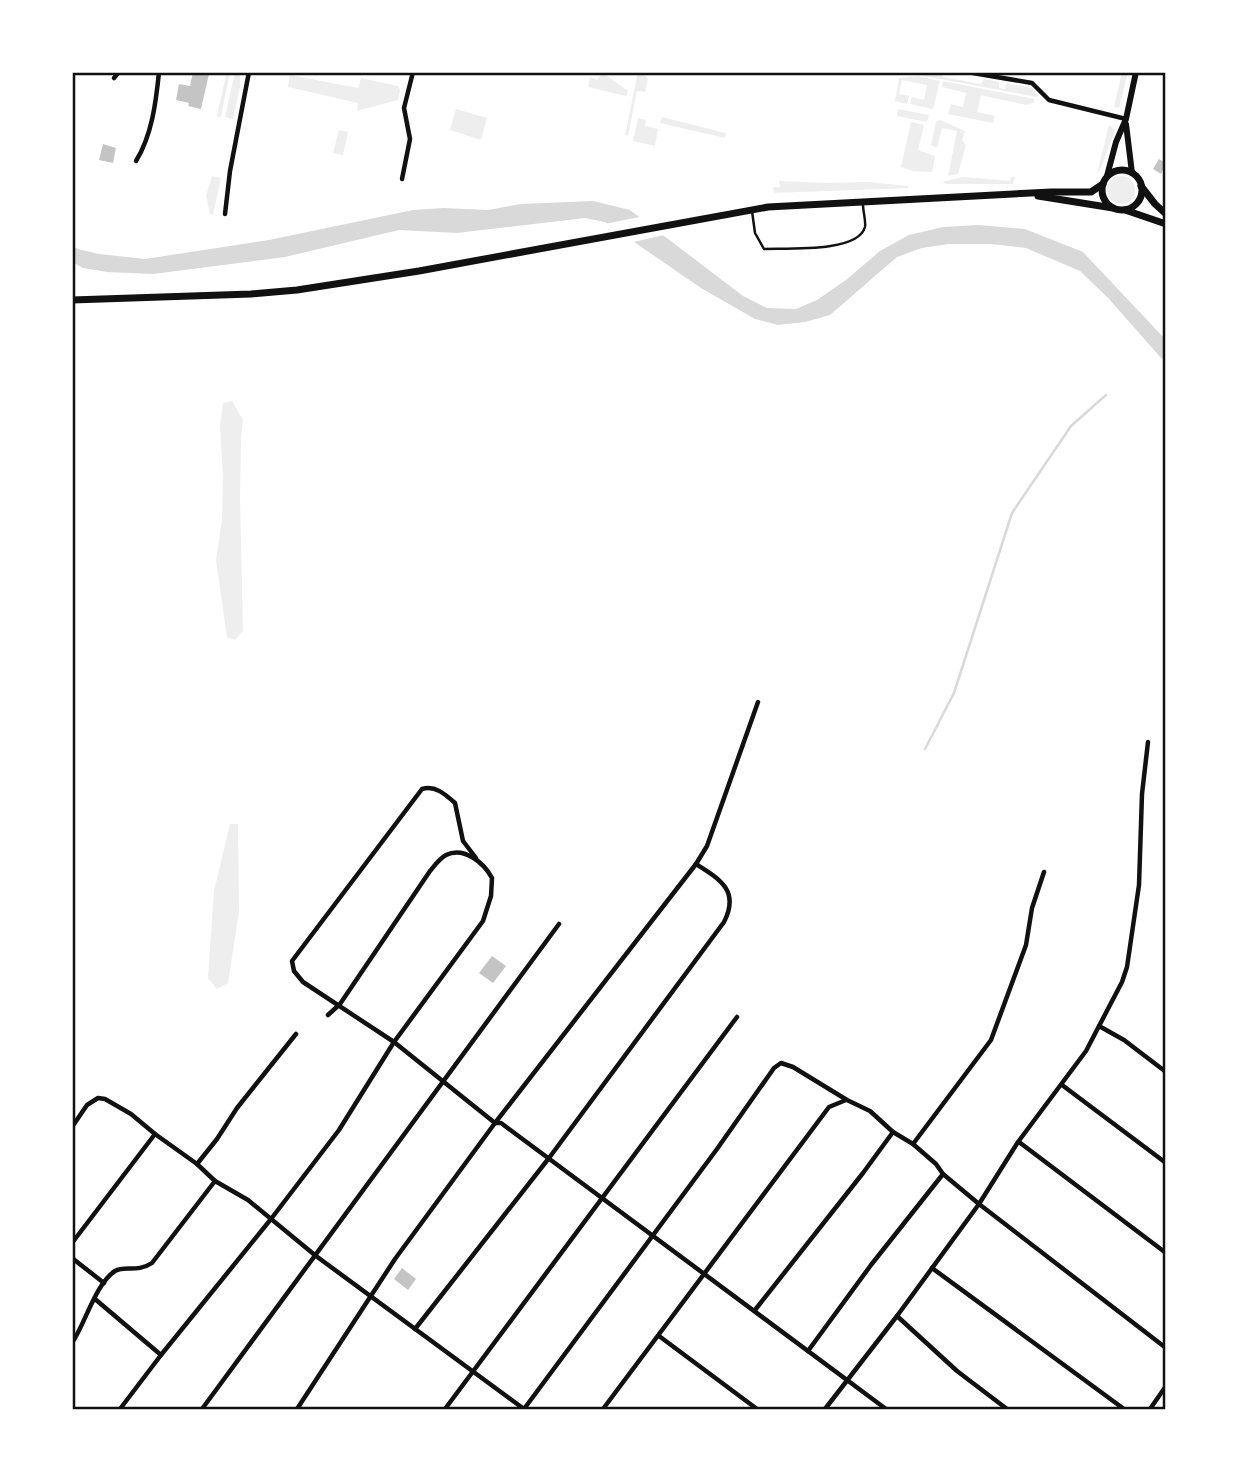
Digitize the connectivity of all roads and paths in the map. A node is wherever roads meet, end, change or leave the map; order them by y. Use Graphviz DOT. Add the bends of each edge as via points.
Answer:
graph roads {
  1 [pos="119,72"];
  2 [pos="159,72"];
  3 [pos="249,72"];
  4 [pos="413,72"];
  5 [pos="896,72"];
  6 [pos="911,72"];
  7 [pos="967,72"];
  8 [pos="1136,72"];
  9 [pos="114,78"];
  10 [pos="1126,119"];
  11 [pos="136,162"];
  12 [pos="1132,173"];
  13 [pos="402,179"];
  14 [pos="1105,180"];
  15 [pos="1141,186"];
  16 [pos="1030,195"];
  17 [pos="863,201"];
  18 [pos="1115,208"];
  19 [pos="752,209"];
  20 [pos="1124,209"];
  21 [pos="225,214"];
  22 [pos="1166,214"];
  23 [pos="1166,223"];
  24 [pos="72,300"];
  25 [pos="758,702"];
  26 [pos="1147,743"];
  27 [pos="476,858"];
  28 [pos="696,864"];
  29 [pos="1044,872"];
  30 [pos="559,923"];
  31 [pos="340,1004"];
  32 [pos="328,1015"];
  33 [pos="737,1017"];
  34 [pos="1099,1026"];
  35 [pos="296,1034"];
  36 [pos="394,1042"];
  37 [pos="1166,1072"];
  38 [pos="445,1081"];
  39 [pos="1062,1085"];
  40 [pos="847,1100"];
  41 [pos="495,1124"];
  42 [pos="72,1127"];
  43 [pos="892,1132"];
  44 [pos="155,1134"];
  45 [pos="1018,1142"];
  46 [pos="913,1144"];
  47 [pos="549,1158"];
  48 [pos="197,1164"];
  49 [pos="1166,1164"];
  50 [pos="943,1174"];
  51 [pos="215,1181"];
  52 [pos="603,1198"];
  53 [pos="979,1204"];
  54 [pos="271,1219"];
  55 [pos="653,1236"];
  56 [pos="72,1243"];
  57 [pos="1166,1253"];
  58 [pos="316,1256"];
  59 [pos="72,1258"];
  60 [pos="932,1268"];
  61 [pos="704,1273"];
  62 [pos="104,1283"];
  63 [pos="371,1296"];
  64 [pos="95,1299"];
  65 [pos="755,1310"];
  66 [pos="897,1316"];
  67 [pos="415,1329"];
  68 [pos="659,1336"];
  69 [pos="72,1343"];
  70 [pos="1166,1348"];
  71 [pos="808,1351"];
  72 [pos="161,1355"];
  73 [pos="473,1371"];
  74 [pos="846,1381"];
  75 [pos="1166,1386"];
  76 [pos="120,1409"];
  77 [pos="202,1409"];
  78 [pos="297,1409"];
  79 [pos="444,1409"];
  80 [pos="524,1409"];
  81 [pos="603,1409"];
  82 [pos="757,1409"];
  83 [pos="825,1409"];
  84 [pos="886,1409"];
  85 [pos="1007,1409"];
  86 [pos="1124,1409"];
  87 [pos="1150,1409"];
  1 -- 9 [label="street"];
  2 -- 11 [label="street" via="155,108"];
  3 -- 21 [label="street"];
  4 -- 13 [label="street" via="404,108 410,139"];
  5 -- 6 [label="street"];
  7 -- 10 [label="street" via="1032,83 1049,100"];
  8 -- 10 [label="main road"];
  10 -- 12 [label="main road"];
  10 -- 14 [label="main road"];
  12 -- 14 [label="highway" via="1119,170"];
  12 -- 15 [label="highway"];
  14 -- 16 [label="highway" via="1091,192"];
  14 -- 18 [label="highway" via="1104,198"];
  15 -- 20 [label="highway" via="1136,204"];
  15 -- 22 [label="highway"];
  16 -- 17 [label="highway"];
  16 -- 18 [label="highway"];
  17 -- 19 [label="highway"];
  17 -- 19 [label="lane" via="865,227 858,239 838,246 764,249 755,233"];
  18 -- 20 [label="highway"];
  19 -- 24 [label="highway" via="297,290"];
  20 -- 23 [label="highway"];
  25 -- 28 [label="street" via="707,846"];
  26 -- 34 [label="street" via="1139,885 1127,967"];
  27 -- 31 [label="street" via="457,853 441,859"];
  27 -- 31 [label="street" via="463,841 455,803 436,789 422,789 292,961 299,978"];
  27 -- 36 [label="street" via="492,878 483,920"];
  28 -- 41 [label="street"];
  28 -- 47 [label="street" via="727,890 729,912"];
  29 -- 46 [label="street" via="1026,945 991,1040"];
  30 -- 38 [label="street"];
  31 -- 32 [label="street"];
  31 -- 36 [label="street"];
  33 -- 52 [label="street"];
  34 -- 37 [label="street"];
  34 -- 39 [label="street"];
  35 -- 48 [label="street"];
  36 -- 38 [label="street"];
  36 -- 54 [label="street" via="339,1130"];
  38 -- 41 [label="street"];
  38 -- 58 [label="street"];
  39 -- 45 [label="street"];
  39 -- 49 [label="street"];
  40 -- 43 [label="street" via="870,1111"];
  40 -- 55 [label="street" via="793,1067 782,1063 774,1068"];
  40 -- 61 [label="street" via="829,1107"];
  41 -- 47 [label="street" via="501,1123"];
  41 -- 63 [label="street"];
  42 -- 44 [label="street" via="87,1105 98,1098 131,1114"];
  43 -- 46 [label="street"];
  43 -- 65 [label="street"];
  44 -- 48 [label="street"];
  44 -- 56 [label="street"];
  45 -- 53 [label="street"];
  45 -- 57 [label="street"];
  46 -- 50 [label="street"];
  47 -- 52 [label="street"];
  47 -- 67 [label="street"];
  48 -- 51 [label="street"];
  50 -- 53 [label="street"];
  50 -- 71 [label="street"];
  51 -- 54 [label="street"];
  51 -- 62 [label="street" via="152,1263 138,1270 116,1270"];
  52 -- 55 [label="street"];
  52 -- 73 [label="street"];
  53 -- 60 [label="street"];
  53 -- 70 [label="street"];
  54 -- 58 [label="street"];
  54 -- 72 [label="street"];
  55 -- 61 [label="street"];
  55 -- 80 [label="street"];
  58 -- 63 [label="street"];
  58 -- 77 [label="street"];
  59 -- 62 [label="street"];
  60 -- 66 [label="street"];
  60 -- 86 [label="street"];
  61 -- 65 [label="street"];
  61 -- 68 [label="street"];
  62 -- 64 [label="street"];
  63 -- 67 [label="street"];
  63 -- 78 [label="street"];
  64 -- 69 [label="street"];
  64 -- 72 [label="street"];
  65 -- 71 [label="street"];
  66 -- 74 [label="street"];
  66 -- 85 [label="street"];
  67 -- 73 [label="street"];
  68 -- 81 [label="street"];
  68 -- 82 [label="street"];
  71 -- 74 [label="street"];
  72 -- 76 [label="street"];
  73 -- 79 [label="street"];
  73 -- 80 [label="street"];
  74 -- 83 [label="street"];
  74 -- 84 [label="street"];
  75 -- 87 [label="street"];
}
